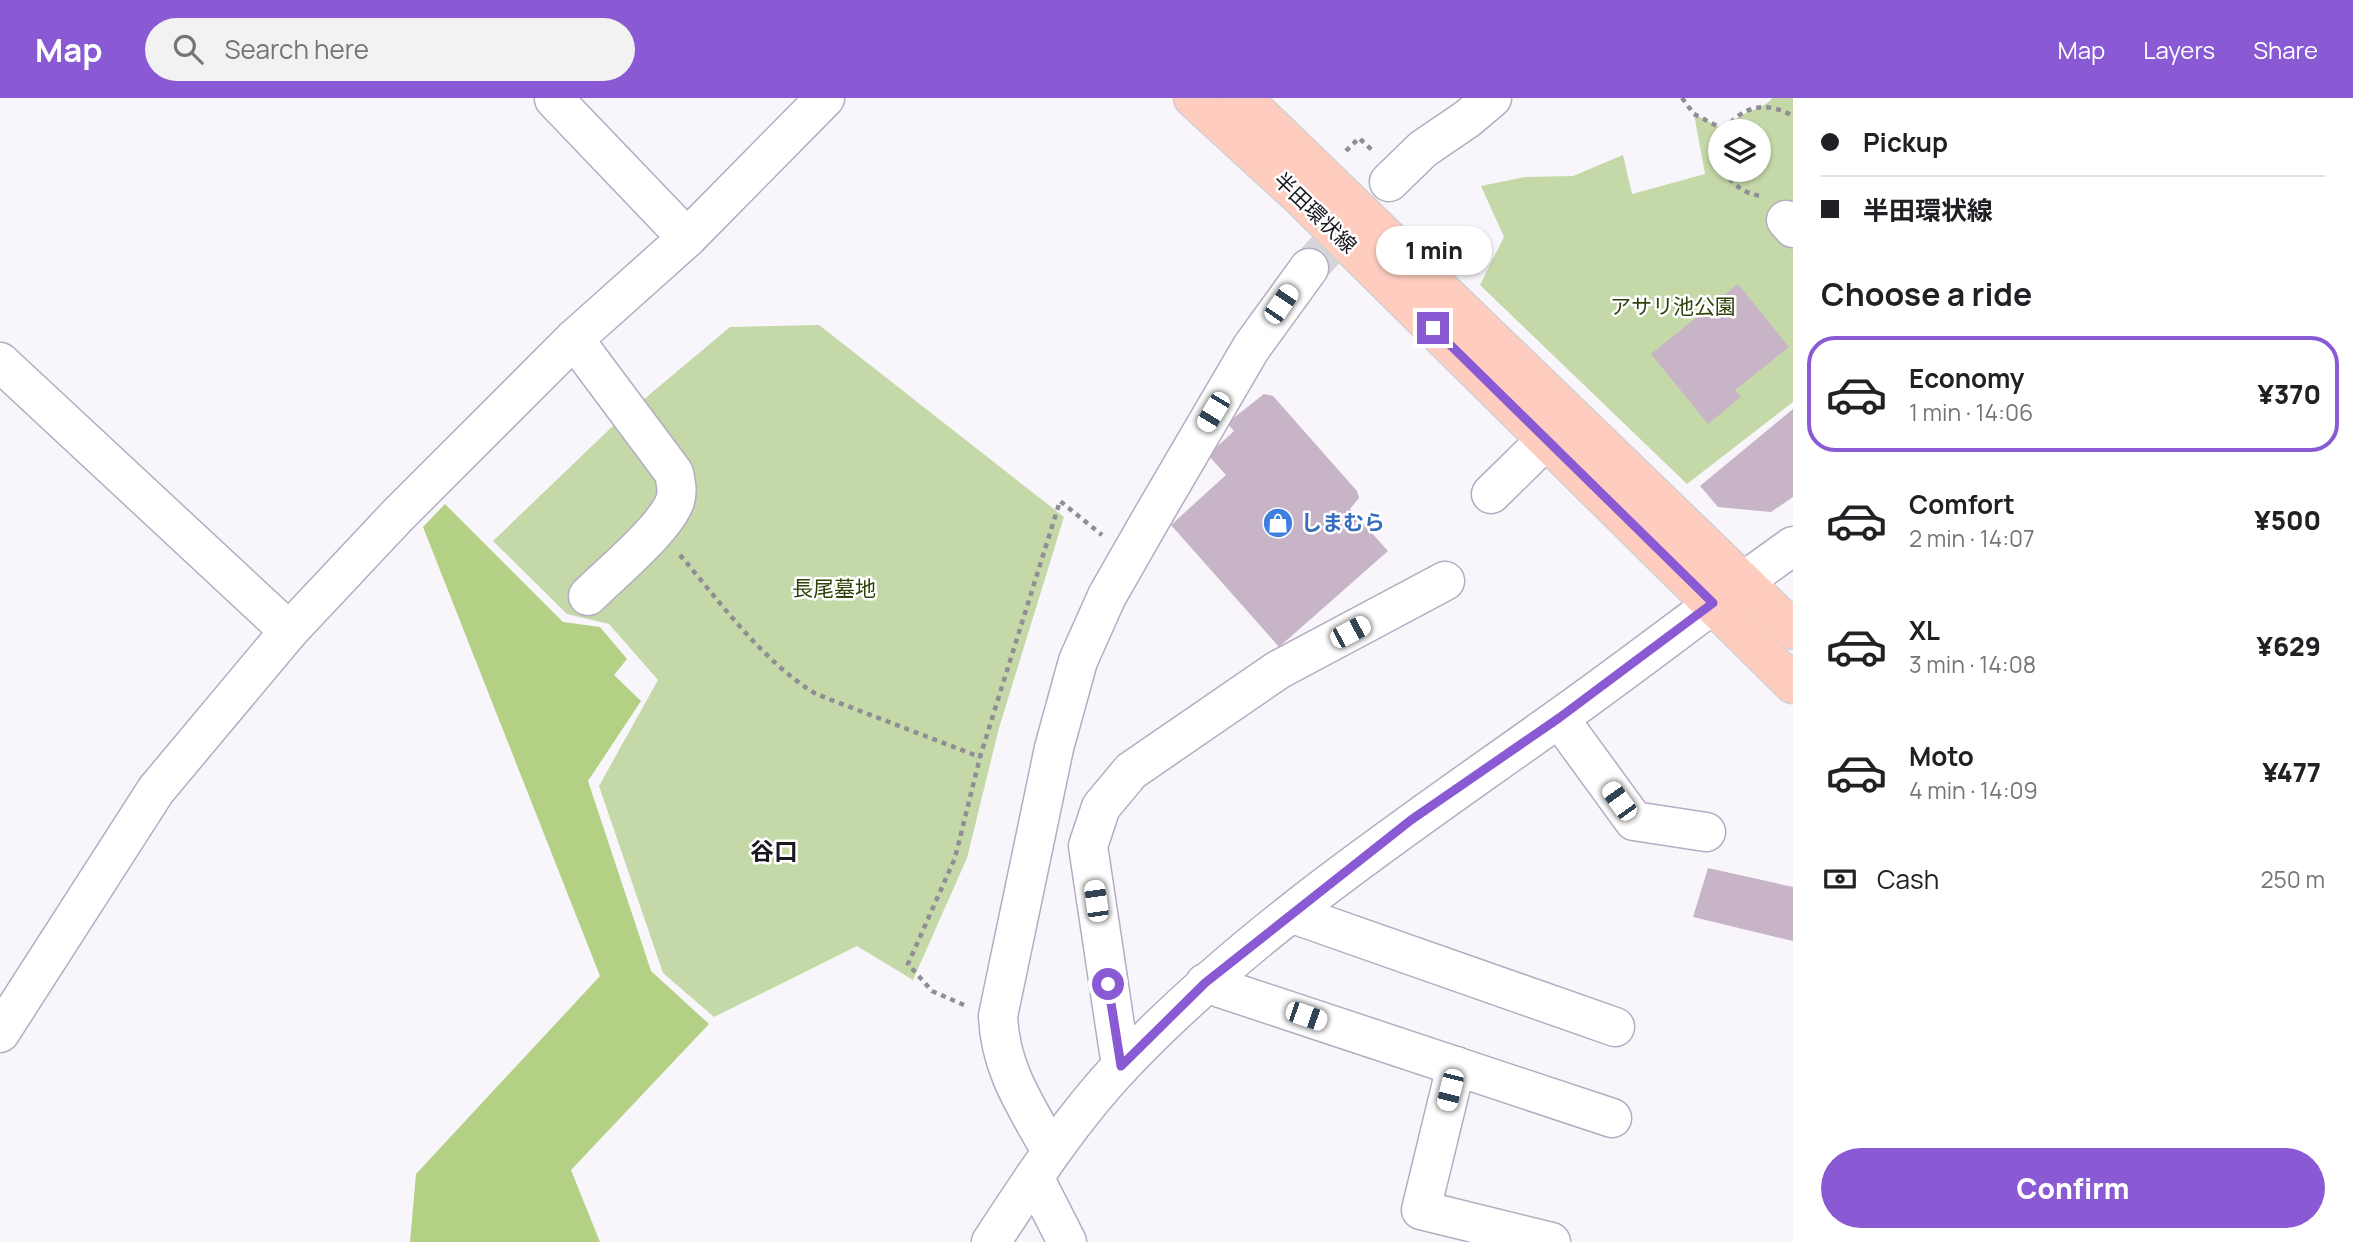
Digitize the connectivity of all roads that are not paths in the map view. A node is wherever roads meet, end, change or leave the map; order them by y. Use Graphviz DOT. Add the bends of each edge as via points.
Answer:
graph roads {
  1 [pos="825,98"];
  2 [pos="1193,98"];
  3 [pos="1242,98"];
  4 [pos="1492,98"];
  5 [pos="554,99"];
  6 [pos="1389,182"];
  7 [pos="687,238"];
  8 [pos="1309,268"];
  9 [pos="574,340"];
  10 [pos="0,362"];
  11 [pos="1546,440"];
  12 [pos="1491,494"];
  13 [pos="1793,546"];
  14 [pos="1445,581"];
  15 [pos="1728,593"];
  16 [pos="588,596"];
  17 [pos="1793,630"];
  18 [pos="289,631"];
  19 [pos="1793,684"];
  20 [pos="1559,718"];
  21 [pos="1706,832"];
  22 [pos="1293,914"];
  23 [pos="1205,983"];
  24 [pos="1615,1027"];
  25 [pos="0,1033"];
  26 [pos="1121,1066"];
  27 [pos="1456,1066"];
  28 [pos="1612,1118"];
  29 [pos="1043,1164"];
  30 [pos="991,1242"];
  31 [pos="1067,1242"];
  32 [pos="1551,1242"];
  1 -- 7 [label="street"];
  2 -- 11 [label="main road, 半田環状線" via="1301,197"];
  3 -- 15 [label="main road, 半田環状線"];
  4 -- 6 [label="street" via="1423,149"];
  5 -- 7 [label="street"];
  7 -- 9 [label="street"];
  8 -- 29 [label="street" via="1251,348 1129,556 1078,661 1054,748 999,1016 999,1044"];
  9 -- 16 [label="street" via="674,473 677,488 675,502 656,528"];
  9 -- 18 [label="street"];
  10 -- 18 [label="street"];
  11 -- 12 [label="street"];
  11 -- 15 [label="main road, 半田環状線"];
  13 -- 15 [label="street"];
  14 -- 26 [label="street" via="1278,670 1131,771 1101,807 1088,846"];
  15 -- 17 [label="main road, 半田環状線"];
  15 -- 19 [label="main road, 半田環状線"];
  15 -- 20 [label="street"];
  18 -- 25 [label="street" via="156,790"];
  20 -- 21 [label="street" via="1634,821"];
  20 -- 22 [label="street" via="1411,820"];
  22 -- 23 [label="street"];
  22 -- 24 [label="street"];
  23 -- 26 [label="street"];
  23 -- 27 [label="street"];
  26 -- 29 [label="street"];
  27 -- 28 [label="street"];
  27 -- 32 [label="street" via="1421,1210"];
  29 -- 30 [label="street"];
  29 -- 31 [label="street"];
}
